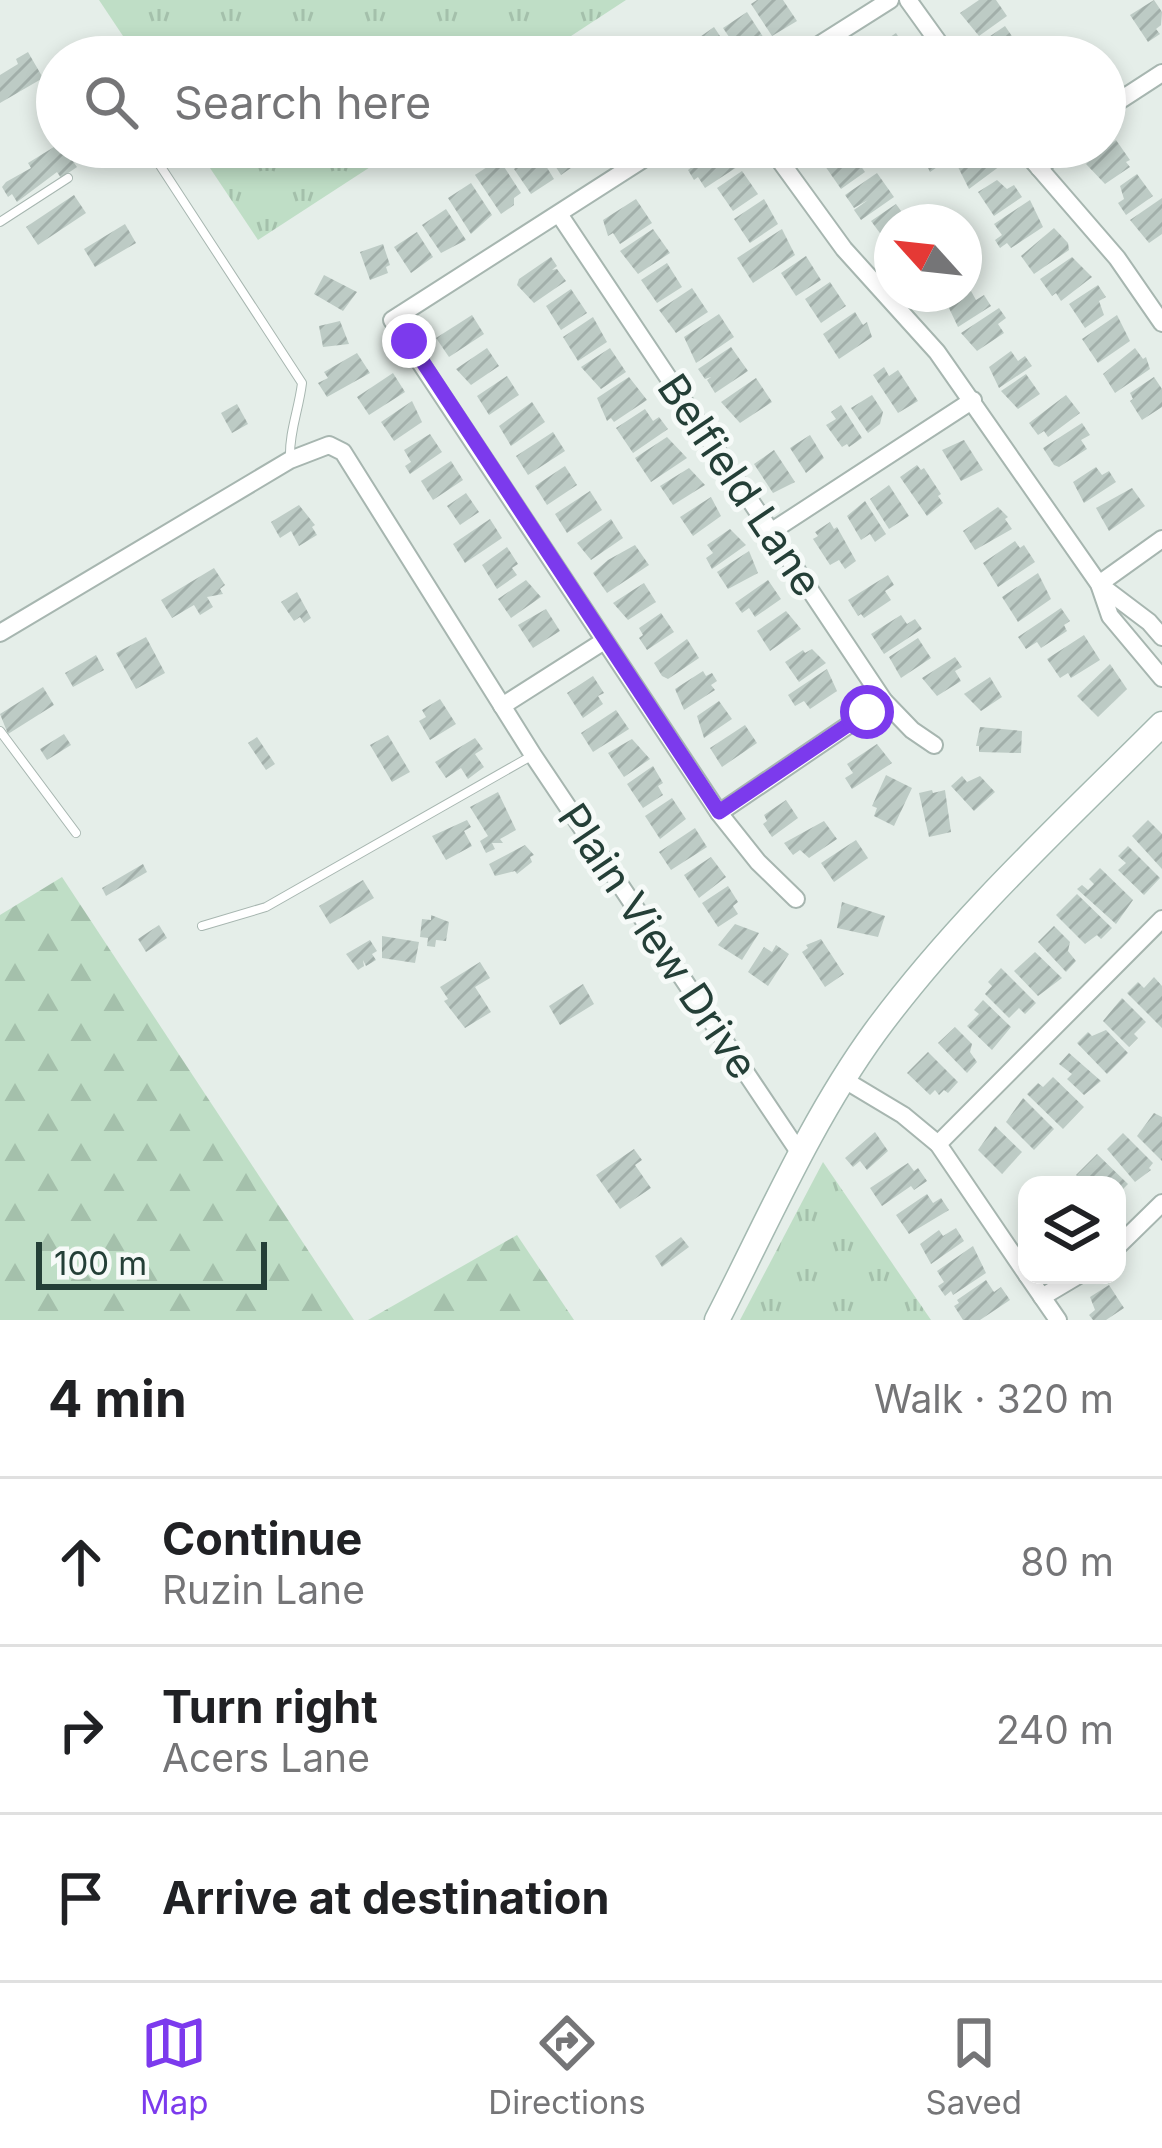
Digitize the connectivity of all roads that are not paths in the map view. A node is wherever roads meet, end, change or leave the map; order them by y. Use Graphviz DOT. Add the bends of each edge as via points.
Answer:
graph roads {
  1 [pos="890,0"];
  2 [pos="908,0"];
  3 [pos="833,36"];
  4 [pos="934,36"];
  5 [pos="1162,73"];
  6 [pos="1126,96"];
  7 [pos="162,168"];
  8 [pos="630,168"];
  9 [pos="785,168"];
  10 [pos="1040,168"];
  11 [pos="68,178"];
  12 [pos="559,214"];
  13 [pos="0,222"];
  14 [pos="1162,323"];
  15 [pos="973,400"];
  16 [pos="290,460"];
  17 [pos="772,531"];
  18 [pos="1162,539"];
  19 [pos="1099,584"];
  20 [pos="0,633"];
  21 [pos="1162,637"];
  22 [pos="604,641"];
  23 [pos="1162,678"];
  24 [pos="884,700"];
  25 [pos="502,706"];
  26 [pos="1162,724"];
  27 [pos="0,731"];
  28 [pos="934,745"];
  29 [pos="533,754"];
  30 [pos="719,812"];
  31 [pos="76,833"];
  32 [pos="796,899"];
  33 [pos="1162,919"];
  34 [pos="202,926"];
  35 [pos="843,1079"];
  36 [pos="938,1144"];
  37 [pos="801,1155"];
  38 [pos="1162,1203"];
  39 [pos="1126,1237"];
  40 [pos="1018,1262"];
  41 [pos="1033,1284"];
  42 [pos="1065,1284"];
  43 [pos="1042,1298"];
  44 [pos="717,1320"];
  45 [pos="1058,1320"];
  1 -- 3 [label="street"];
  2 -- 4 [label="street"];
  5 -- 6 [label="street"];
  7 -- 16 [label="lane" via="302,383"];
  8 -- 12 [label="street"];
  9 -- 15 [label="street"];
  10 -- 14 [label="street"];
  11 -- 13 [label="lane"];
  12 -- 17 [label="street, Belfield Lane"];
  12 -- 22 [label="street" via="392,320"];
  15 -- 17 [label="street"];
  15 -- 19 [label="street"];
  16 -- 20 [label="street, Plain View Drive"];
  16 -- 25 [label="street, Plain View Drive" via="329,445 343,452"];
  17 -- 24 [label="street, Belfield Lane"];
  18 -- 19 [label="street"];
  19 -- 21 [label="street"];
  19 -- 23 [label="street" via="1110,616"];
  22 -- 25 [label="street"];
  22 -- 30 [label="street"];
  24 -- 28 [label="street, Belfield Lane"];
  24 -- 30 [label="street"];
  25 -- 29 [label="street, Plain View Drive"];
  26 -- 35 [label="street" via="963,927"];
  27 -- 31 [label="lane"];
  29 -- 34 [label="lane" via="299,890"];
  29 -- 37 [label="street, Plain View Drive"];
  30 -- 32 [label="street"];
  33 -- 36 [label="street"];
  35 -- 36 [label="street"];
  35 -- 37 [label="street"];
  36 -- 40 [label="street"];
  37 -- 44 [label="street"];
  38 -- 39 [label="street"];
  41 -- 43 [label="street"];
  42 -- 43 [label="street"];
  43 -- 45 [label="street"];
}
